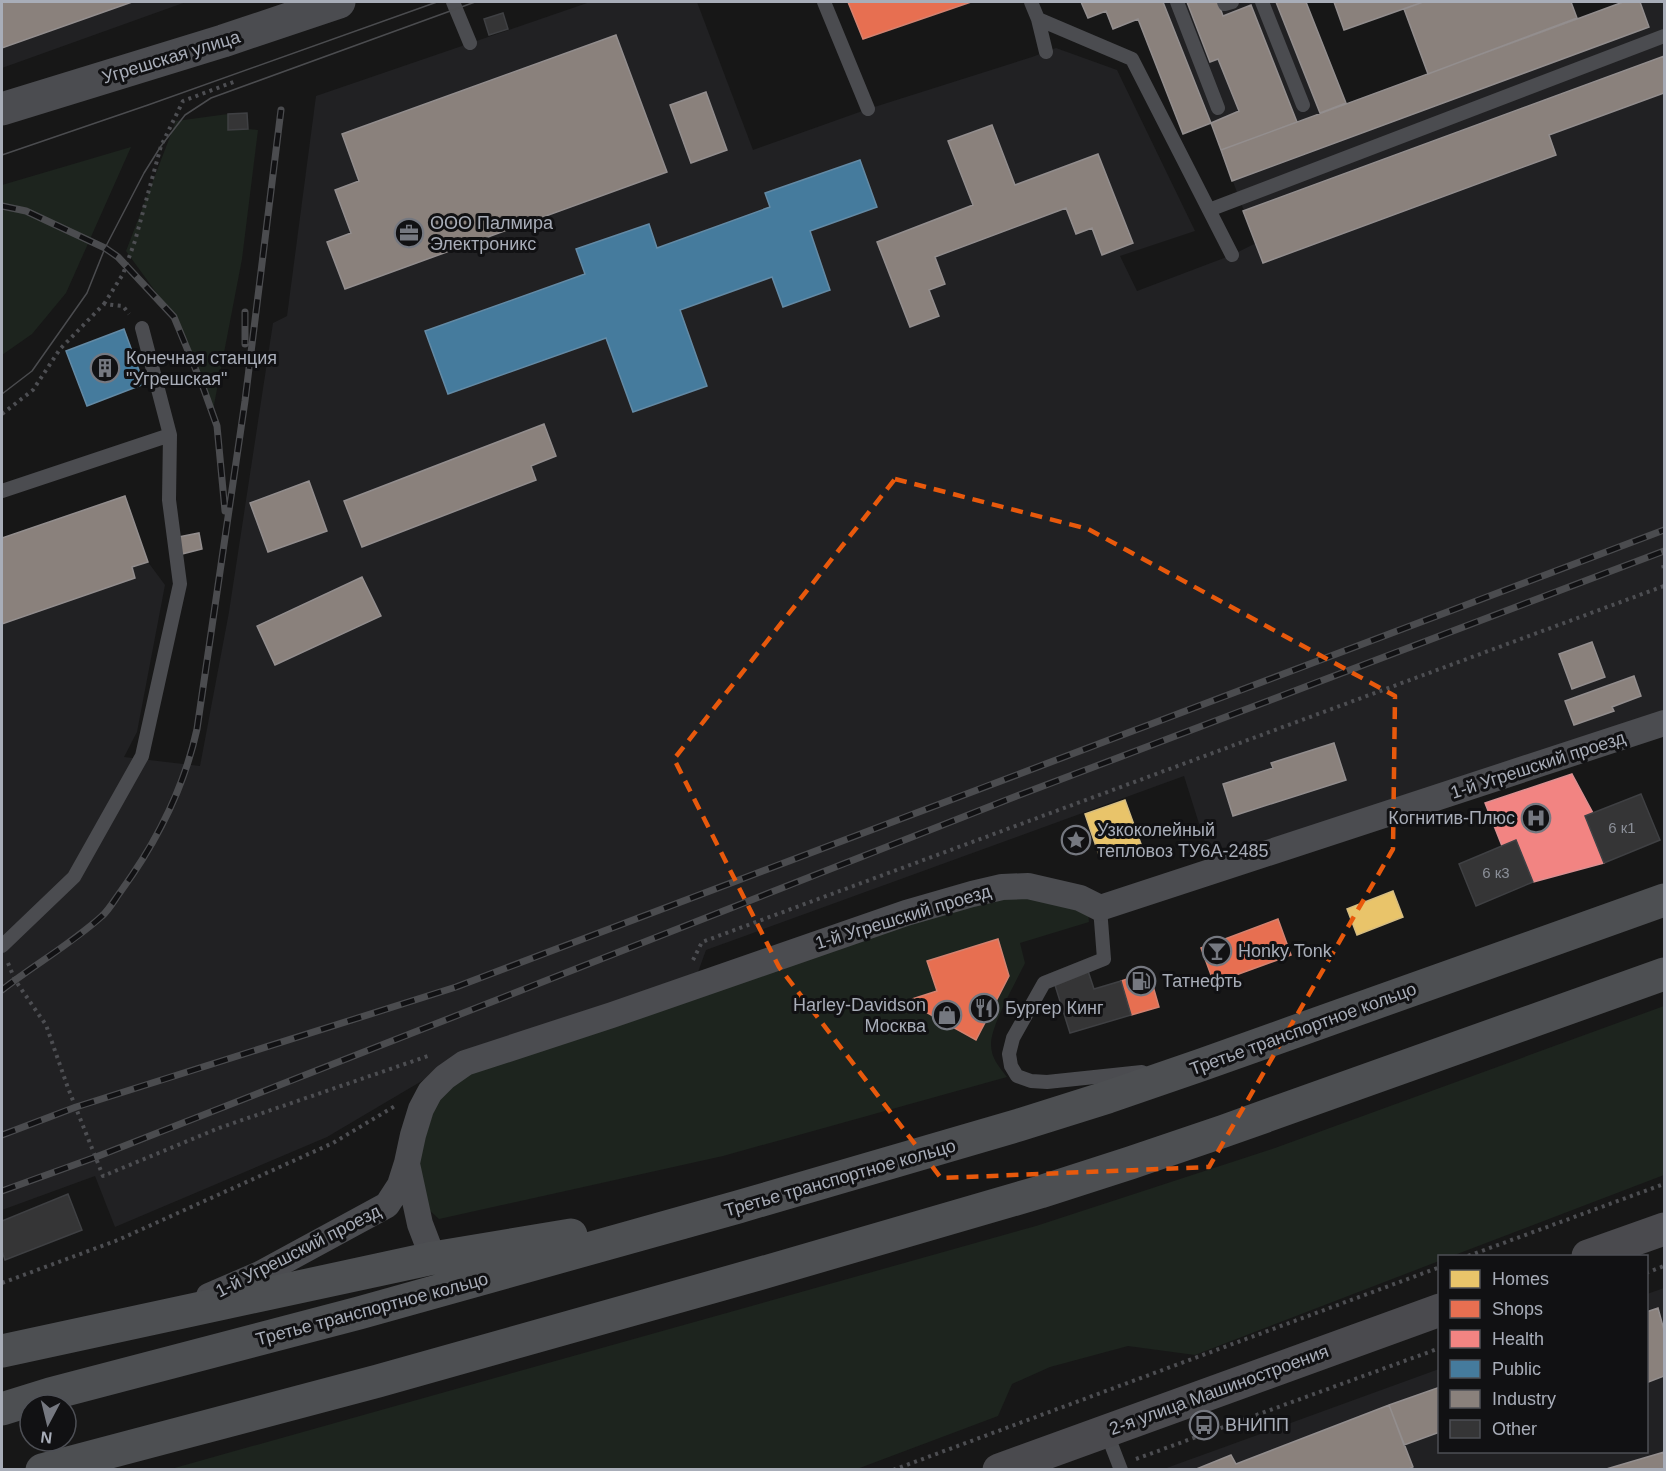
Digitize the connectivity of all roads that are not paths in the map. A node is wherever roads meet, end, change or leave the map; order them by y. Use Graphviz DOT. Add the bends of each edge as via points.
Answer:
graph roads {
  1 [pos="339,2"];
  2 [pos="453,2"];
  3 [pos="824,2"];
  4 [pos="1031,2"];
  5 [pos="1177,2"];
  6 [pos="1224,2"];
  7 [pos="1232,2"];
  8 [pos="1262,2"];
  9 [pos="289,10"];
  10 [pos="1038,19"];
  11 [pos="1665,36"];
  12 [pos="470,43"];
  13 [pos="1046,52"];
  14 [pos="1303,105"];
  15 [pos="1218,108"];
  16 [pos="2,109"];
  17 [pos="868,109"];
  18 [pos="1209,210"];
  19 [pos="1232,255"];
  20 [pos="142,328"];
  21 [pos="170,435"];
  22 [pos="2,490"];
  23 [pos="1665,723"];
  24 [pos="1665,900"];
  25 [pos="1100,908"];
  26 [pos="4,952"];
  27 [pos="1665,974"];
  28 [pos="1201,1065"];
  29 [pos="407,1163"];
  30 [pos="738,1207"];
  31 [pos="1665,1229"];
  32 [pos="1594,1255"];
  33 [pos="433,1258"];
  34 [pos="1438,1311"];
  35 [pos="166,1315"];
  36 [pos="2,1351"];
  37 [pos="2,1409"];
  38 [pos="1106,1431"];
  39 [pos="166,1436"];
  40 [pos="1120,1467"];
  41 [pos="42,1470"];
  42 [pos="86,1470"];
  43 [pos="999,1470"];
  1 -- 9 [label="street, Угрешская улица"];
  2 -- 12 [label="lane"];
  3 -- 17 [label="lane"];
  4 -- 10 [label="lane"];
  5 -- 15 [label="lane"];
  6 -- 7 [label="lane"];
  8 -- 14 [label="lane"];
  9 -- 16 [label="street, Угрешская улица" via="223,41"];
  10 -- 13 [label="lane"];
  10 -- 18 [label="lane" via="1132,58"];
  11 -- 18 [label="lane"];
  18 -- 19 [label="lane"];
  20 -- 21 [label="lane"];
  21 -- 22 [label="lane"];
  21 -- 26 [label="lane" via="169,500 180,584 142,756 74,877"];
  23 -- 25 [label="street, 1-й Угрешский проезд"];
  24 -- 28 [label="main road, Третье транспортное кольцо"];
  25 -- 28 [label="lane" via="1104,959 1044,983 1013,1038 1009,1054 1017,1076 1047,1082"];
  25 -- 29 [label="street, 1-й Угрешский проезд" via="1080,898 1028,886 972,894 465,1063 430,1092 421,1109"];
  27 -- 39 [label="main road" via="1224,1131 1040,1192 378,1381"];
  28 -- 30 [label="main road, Третье транспортное кольцо" via="1019,1125"];
  29 -- 33 [label="street, 1-й Угрешский проезд" via="420,1224"];
  29 -- 35 [label="street, 1-й Угрешский проезд" via="400,1185 387,1204 262,1273"];
  30 -- 33 [label="main road"];
  30 -- 37 [label="main road, Третье транспортное кольцо"];
  31 -- 32 [label="main road"];
  33 -- 35 [label="main road"];
  34 -- 38 [label="main road, 2-я улица Машиностроения"];
  35 -- 36 [label="main road"];
  38 -- 40 [label="lane"];
  38 -- 43 [label="main road, 2-я улица Машиностроения"];
  39 -- 41 [label="main road"];
  39 -- 42 [label="main road"];
}
